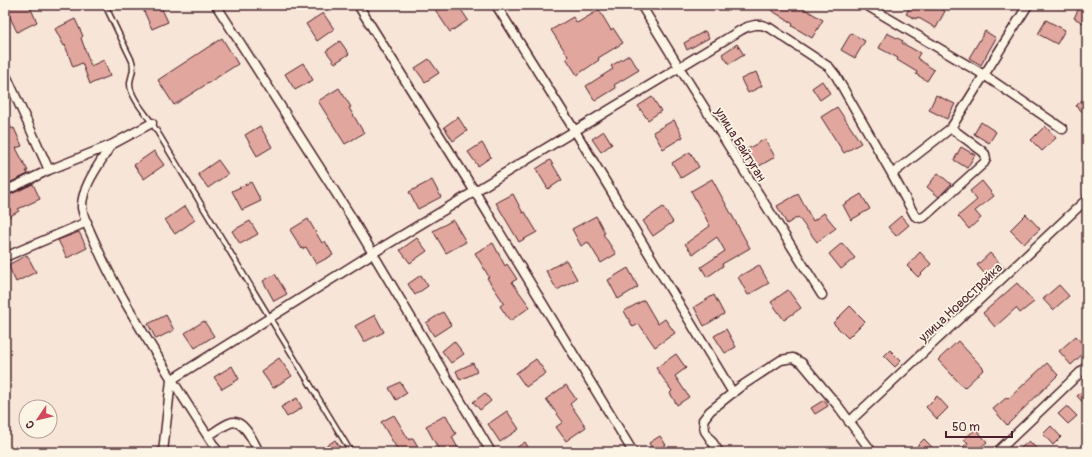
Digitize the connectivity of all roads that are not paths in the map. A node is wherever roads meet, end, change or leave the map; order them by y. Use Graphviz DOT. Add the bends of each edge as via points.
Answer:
graph roads {
  1 [pos="105,5"];
  2 [pos="216,5"];
  3 [pos="358,5"];
  4 [pos="496,5"];
  5 [pos="641,5"];
  6 [pos="866,5"];
  7 [pos="1028,5"];
  8 [pos="679,67"];
  9 [pos="5,73"];
  10 [pos="984,74"];
  11 [pos="152,122"];
  12 [pos="950,128"];
  13 [pos="1063,129"];
  14 [pos="575,131"];
  15 [pos="111,145"];
  16 [pos="49,170"];
  17 [pos="892,174"];
  18 [pos="5,191"];
  19 [pos="475,192"];
  20 [pos="1087,199"];
  21 [pos="87,222"];
  22 [pos="373,253"];
  23 [pos="5,257"];
  24 [pos="822,295"];
  25 [pos="270,317"];
  26 [pos="1087,366"];
  27 [pos="171,380"];
  28 [pos="733,393"];
  29 [pos="849,422"];
  30 [pos="208,436"];
  31 [pos="163,452"];
  32 [pos="218,452"];
  33 [pos="259,452"];
  34 [pos="351,452"];
  35 [pos="491,452"];
  36 [pos="633,452"];
  37 [pos="719,452"];
  38 [pos="872,452"];
  39 [pos="996,452"];
  1 -- 11 [label="lane" via="132,61 134,68 131,92"];
  2 -- 22 [label="street"];
  3 -- 19 [label="street"];
  4 -- 14 [label="street"];
  5 -- 8 [label="street, улица Байтуган"];
  6 -- 10 [label="street"];
  7 -- 10 [label="street"];
  8 -- 14 [label="street"];
  8 -- 17 [label="street" via="747,27 762,25 770,28 829,68 836,76"];
  8 -- 24 [label="street, улица Байтуган"];
  9 -- 16 [label="street"];
  10 -- 12 [label="street"];
  10 -- 13 [label="street"];
  11 -- 15 [label="street"];
  11 -- 25 [label="lane"];
  12 -- 17 [label="street"];
  12 -- 17 [label="street" via="982,151 986,159 924,217 915,216"];
  14 -- 19 [label="street"];
  14 -- 28 [label="street"];
  15 -- 16 [label="street"];
  15 -- 21 [label="street" via="85,192 82,207"];
  16 -- 18 [label="street"];
  19 -- 22 [label="street"];
  19 -- 36 [label="street"];
  20 -- 29 [label="street, улица Новостройка"];
  21 -- 23 [label="street"];
  21 -- 27 [label="street" via="105,265"];
  22 -- 25 [label="street"];
  22 -- 35 [label="street"];
  25 -- 27 [label="street"];
  25 -- 34 [label="lane"];
  26 -- 39 [label="street"];
  27 -- 30 [label="street"];
  27 -- 31 [label="street"];
  28 -- 29 [label="street" via="781,360 793,358 802,363"];
  28 -- 37 [label="street" via="710,411 703,420 705,431"];
  29 -- 38 [label="street"];
  30 -- 32 [label="street"];
  30 -- 33 [label="street" via="230,423 237,422 245,428"];
}
